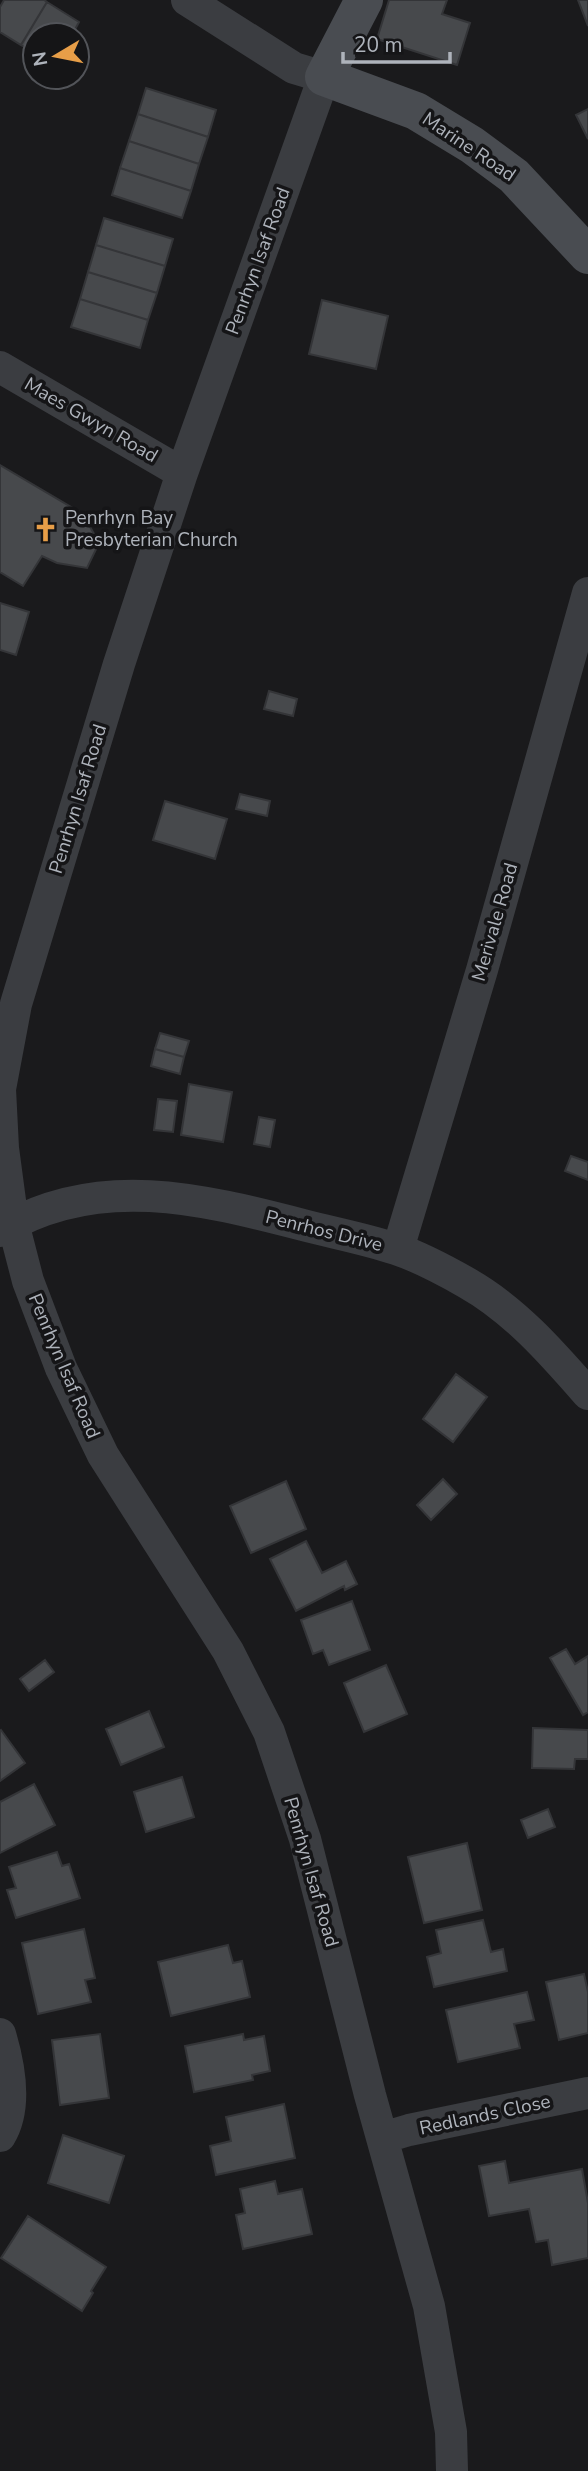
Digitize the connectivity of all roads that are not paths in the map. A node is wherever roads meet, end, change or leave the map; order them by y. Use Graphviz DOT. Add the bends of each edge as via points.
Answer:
graph roads {
  1 [pos="187,0"];
  2 [pos="364,0"];
  3 [pos="324,76"];
  4 [pos="588,255"];
  5 [pos="0,367"];
  6 [pos="182,473"];
  7 [pos="588,593"];
  8 [pos="7,1227"];
  9 [pos="398,1249"];
  10 [pos="587,1390"];
  11 [pos="0,2034"];
  12 [pos="588,2094"];
  13 [pos="0,2136"];
  14 [pos="382,2138"];
  15 [pos="452,2471"];
  1 -- 3 [label="street" via="294,68"];
  2 -- 3 [label="street"];
  3 -- 4 [label="street, Marine Road" via="416,111 472,145 514,176"];
  3 -- 6 [label="street, Penrhyn Isaf Road"];
  5 -- 6 [label="street, Maes Gwyn Road"];
  6 -- 8 [label="street, Penrhyn Isaf Road" via="16,1004 0,1089"];
  7 -- 9 [label="street, Merivale Road"];
  8 -- 9 [label="street, Penrhos Drive" via="68,1202 123,1195 178,1197"];
  8 -- 14 [label="street, Penrhyn Isaf Road" via="61,1368 103,1455 229,1651 269,1732 305,1839"];
  9 -- 10 [label="street, Penrhos Drive" via="469,1284 521,1322"];
  11 -- 13 [label="street" via="11,2088"];
  12 -- 14 [label="street, Redlands Close"];
  14 -- 15 [label="street, Penrhyn Isaf Road" via="429,2306"];
}
